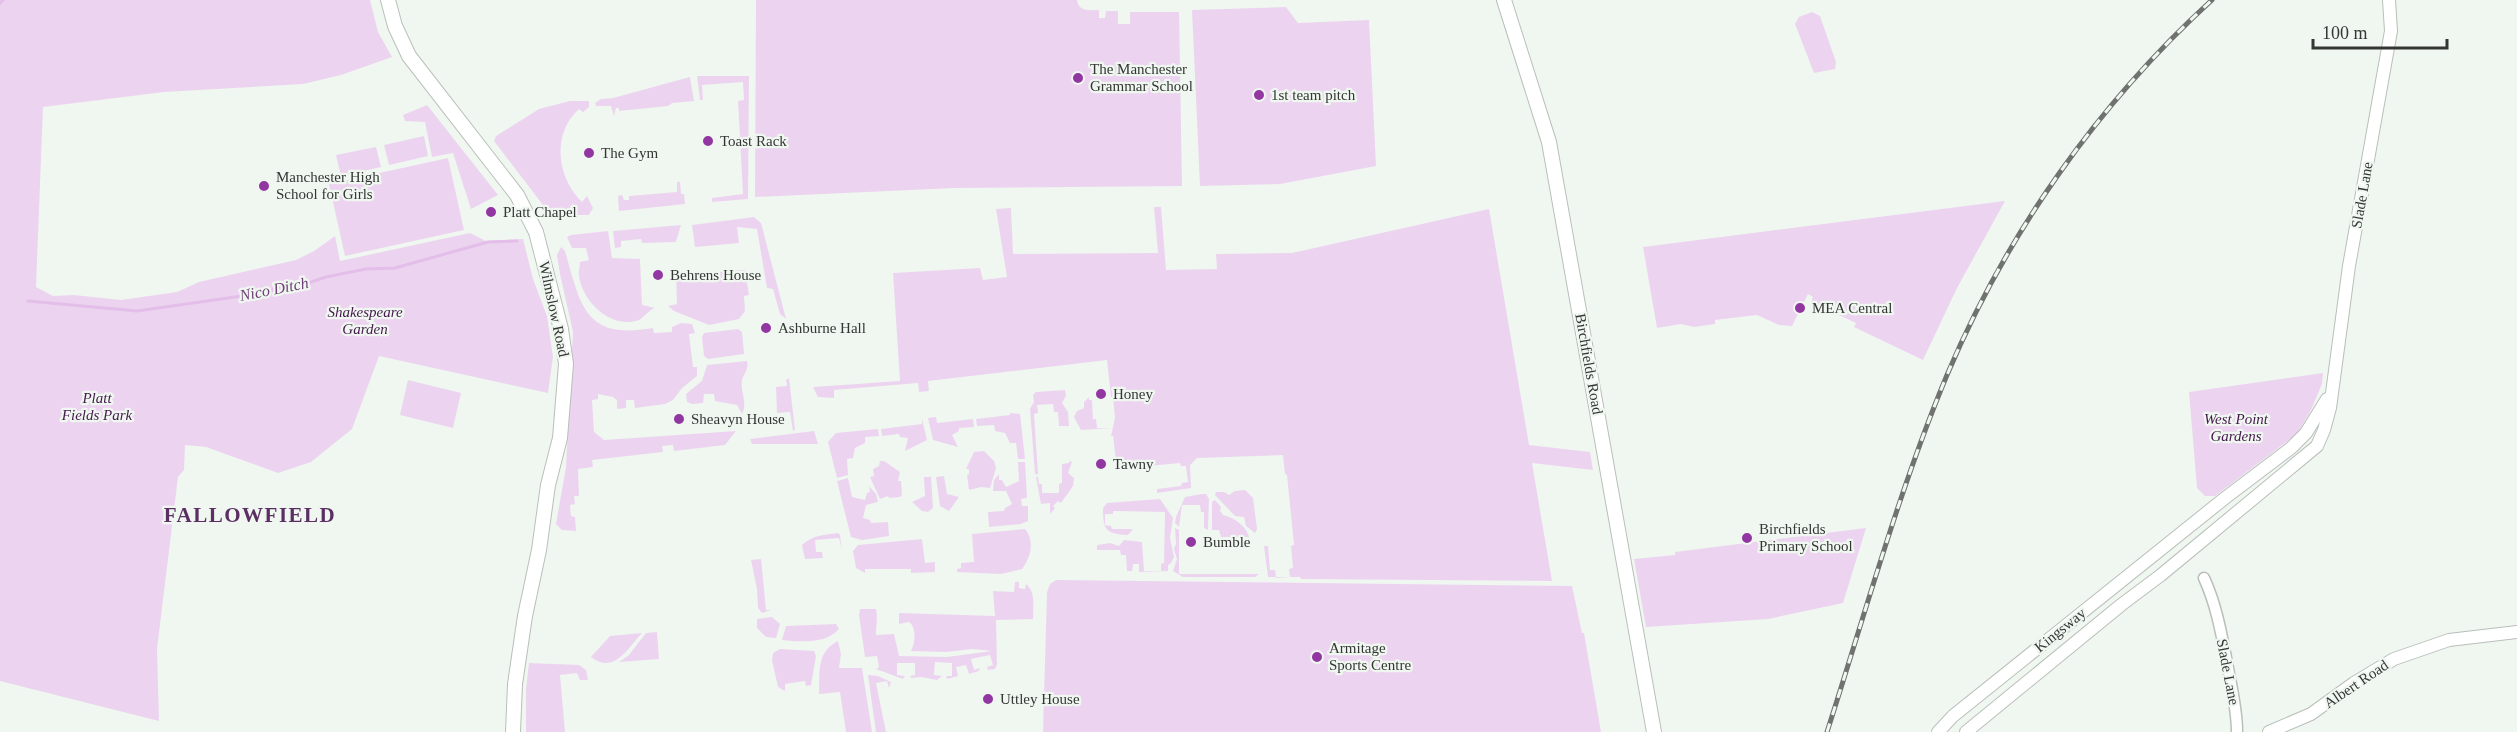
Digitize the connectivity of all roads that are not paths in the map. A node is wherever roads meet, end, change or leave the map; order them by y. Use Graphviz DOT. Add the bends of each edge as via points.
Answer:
graph roads {
  1 [pos="387,0"];
  2 [pos="1504,0"];
  3 [pos="2389,0"];
  4 [pos="2330,391"];
  5 [pos="2317,446"];
  6 [pos="2291,448"];
  7 [pos="2186,531"];
  8 [pos="2204,578"];
  9 [pos="2517,632"];
  10 [pos="513,732"];
  11 [pos="1654,732"];
  12 [pos="1938,732"];
  13 [pos="1966,732"];
  14 [pos="2236,732"];
  15 [pos="2269,732"];
  1 -- 10 [label="highway, Wilmslow Road" via="409,56 517,195 536,232 561,329 566,364 561,438 548,485 525,616"];
  2 -- 11 [label="highway, Birchfields Road" via="1549,142"];
  3 -- 4 [label="main road, Slade Lane" via="2392,22 2386,63"];
  4 -- 5 [label="main road, Slade Lane" via="2330,408"];
  4 -- 6 [label="main road, Slade Lane" via="2306,433"];
  5 -- 6 [label="main road" via="2306,441"];
  5 -- 13 [label="main road, Kingsway"];
  6 -- 7 [label="main road, Slade Lane"];
  7 -- 12 [label="main road, Kingsway" via="1964,707"];
  8 -- 14 [label="street, Slade Lane" via="2223,644 2237,714"];
  9 -- 15 [label="main road, Albert Road" via="2448,640 2394,658 2311,714"];
}
